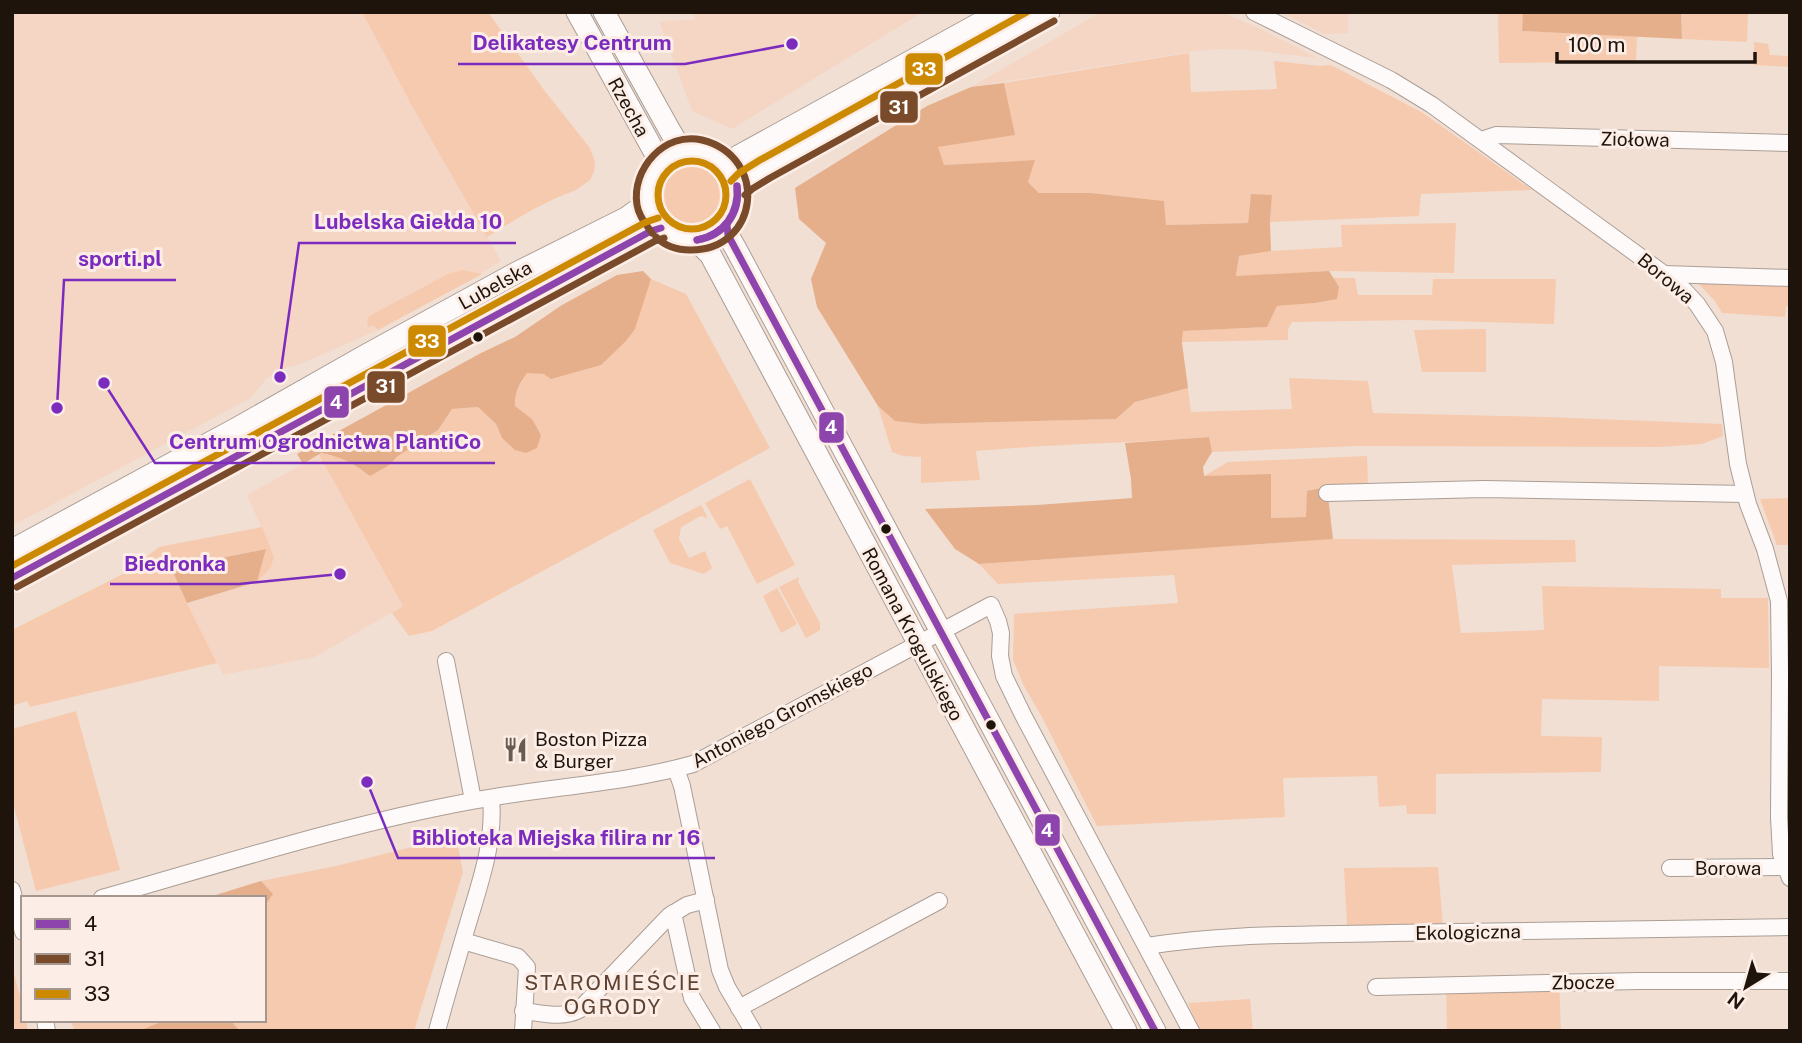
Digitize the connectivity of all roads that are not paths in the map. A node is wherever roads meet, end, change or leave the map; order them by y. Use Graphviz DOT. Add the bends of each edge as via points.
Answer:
graph roads {
  1 [pos="577,12"];
  2 [pos="604,12"];
  3 [pos="1000,12"];
  4 [pos="1049,12"];
  5 [pos="1254,12"];
  6 [pos="1481,140"];
  7 [pos="1790,143"];
  8 [pos="686,150"];
  9 [pos="723,162"];
  10 [pos="657,166"];
  11 [pos="737,188"];
  12 [pos="647,203"];
  13 [pos="727,225"];
  14 [pos="661,228"];
  15 [pos="696,241"];
  16 [pos="1664,274"];
  17 [pos="1790,278"];
  18 [pos="1328,493"];
  19 [pos="1745,494"];
  20 [pos="12,551"];
  21 [pos="12,578"];
  22 [pos="941,631"];
  23 [pos="918,643"];
  24 [pos="446,661"];
  25 [pos="676,769"];
  26 [pos="491,798"];
  27 [pos="472,800"];
  28 [pos="1670,868"];
  29 [pos="1787,873"];
  30 [pos="12,890"];
  31 [pos="109,896"];
  32 [pos="706,900"];
  33 [pos="939,901"];
  34 [pos="673,913"];
  35 [pos="21,921"];
  36 [pos="1790,927"];
  37 [pos="463,941"];
  38 [pos="1147,946"];
  39 [pos="1790,981"];
  40 [pos="1376,986"];
  41 [pos="739,1007"];
  42 [pos="523,1011"];
  43 [pos="437,1031"];
  44 [pos="523,1031"];
  45 [pos="712,1031"];
  46 [pos="753,1031"];
  47 [pos="1126,1031"];
  48 [pos="1155,1031"];
  49 [pos="1191,1031"];
  1 -- 10 [label="main road, Rzecha" via="656,155"];
  2 -- 8 [label="main road, Rzecha" via="676,141"];
  3 -- 9 [label="main road"];
  4 -- 11 [label="main road"];
  5 -- 6 [label="street, Borowa" via="1411,91"];
  6 -- 7 [label="street, Ziołowa" via="1496,135"];
  6 -- 16 [label="street, Borowa"];
  8 -- 9 [label="main road" via="702,150"];
  8 -- 10 [label="main road"];
  9 -- 11 [label="main road"];
  10 -- 12 [label="main road" via="649,181"];
  11 -- 13 [label="main road" via="736,207"];
  12 -- 14 [label="main road"];
  12 -- 20 [label="main road, Lubelska"];
  13 -- 15 [label="main road"];
  13 -- 22 [label="main road, Romana Krogulskiego" via="728,235"];
  14 -- 15 [label="main road" via="674,237"];
  14 -- 21 [label="main road, Lubelska"];
  15 -- 23 [label="main road, Romana Krogulskiego" via="710,254"];
  16 -- 17 [label="street"];
  16 -- 19 [label="street, Borowa" via="1697,304 1715,331"];
  18 -- 19 [label="street" via="1484,489"];
  19 -- 29 [label="street, Borowa" via="1779,601 1779,817"];
  22 -- 23 [label="street, Antoniego Gromskiego"];
  22 -- 38 [label="street, Antoniego Gromskiego" via="991,605 1001,633 1004,676"];
  22 -- 48 [label="main road, Romana Krogulskiego"];
  23 -- 25 [label="street, Antoniego Gromskiego"];
  23 -- 47 [label="main road, Romana Krogulskiego"];
  24 -- 27 [label="street"];
  25 -- 26 [label="street, Antoniego Gromskiego"];
  25 -- 32 [label="street"];
  26 -- 27 [label="street, Antoniego Gromskiego"];
  26 -- 37 [label="street" via="486,863"];
  27 -- 31 [label="street, Antoniego Gromskiego" via="362,825"];
  28 -- 29 [label="street, Borowa"];
  30 -- 35 [label="street"];
  32 -- 34 [label="street"];
  32 -- 41 [label="street" via="720,971"];
  33 -- 41 [label="street"];
  34 -- 42 [label="street" via="579,1010 561,1016"];
  34 -- 45 [label="street" via="692,998"];
  36 -- 38 [label="street, Ekologiczna" via="1237,937"];
  37 -- 42 [label="street" via="523,961 528,977"];
  37 -- 43 [label="street"];
  38 -- 49 [label="street"];
  39 -- 40 [label="street, Zbocze"];
  41 -- 46 [label="street"];
  42 -- 44 [label="street"];
}
